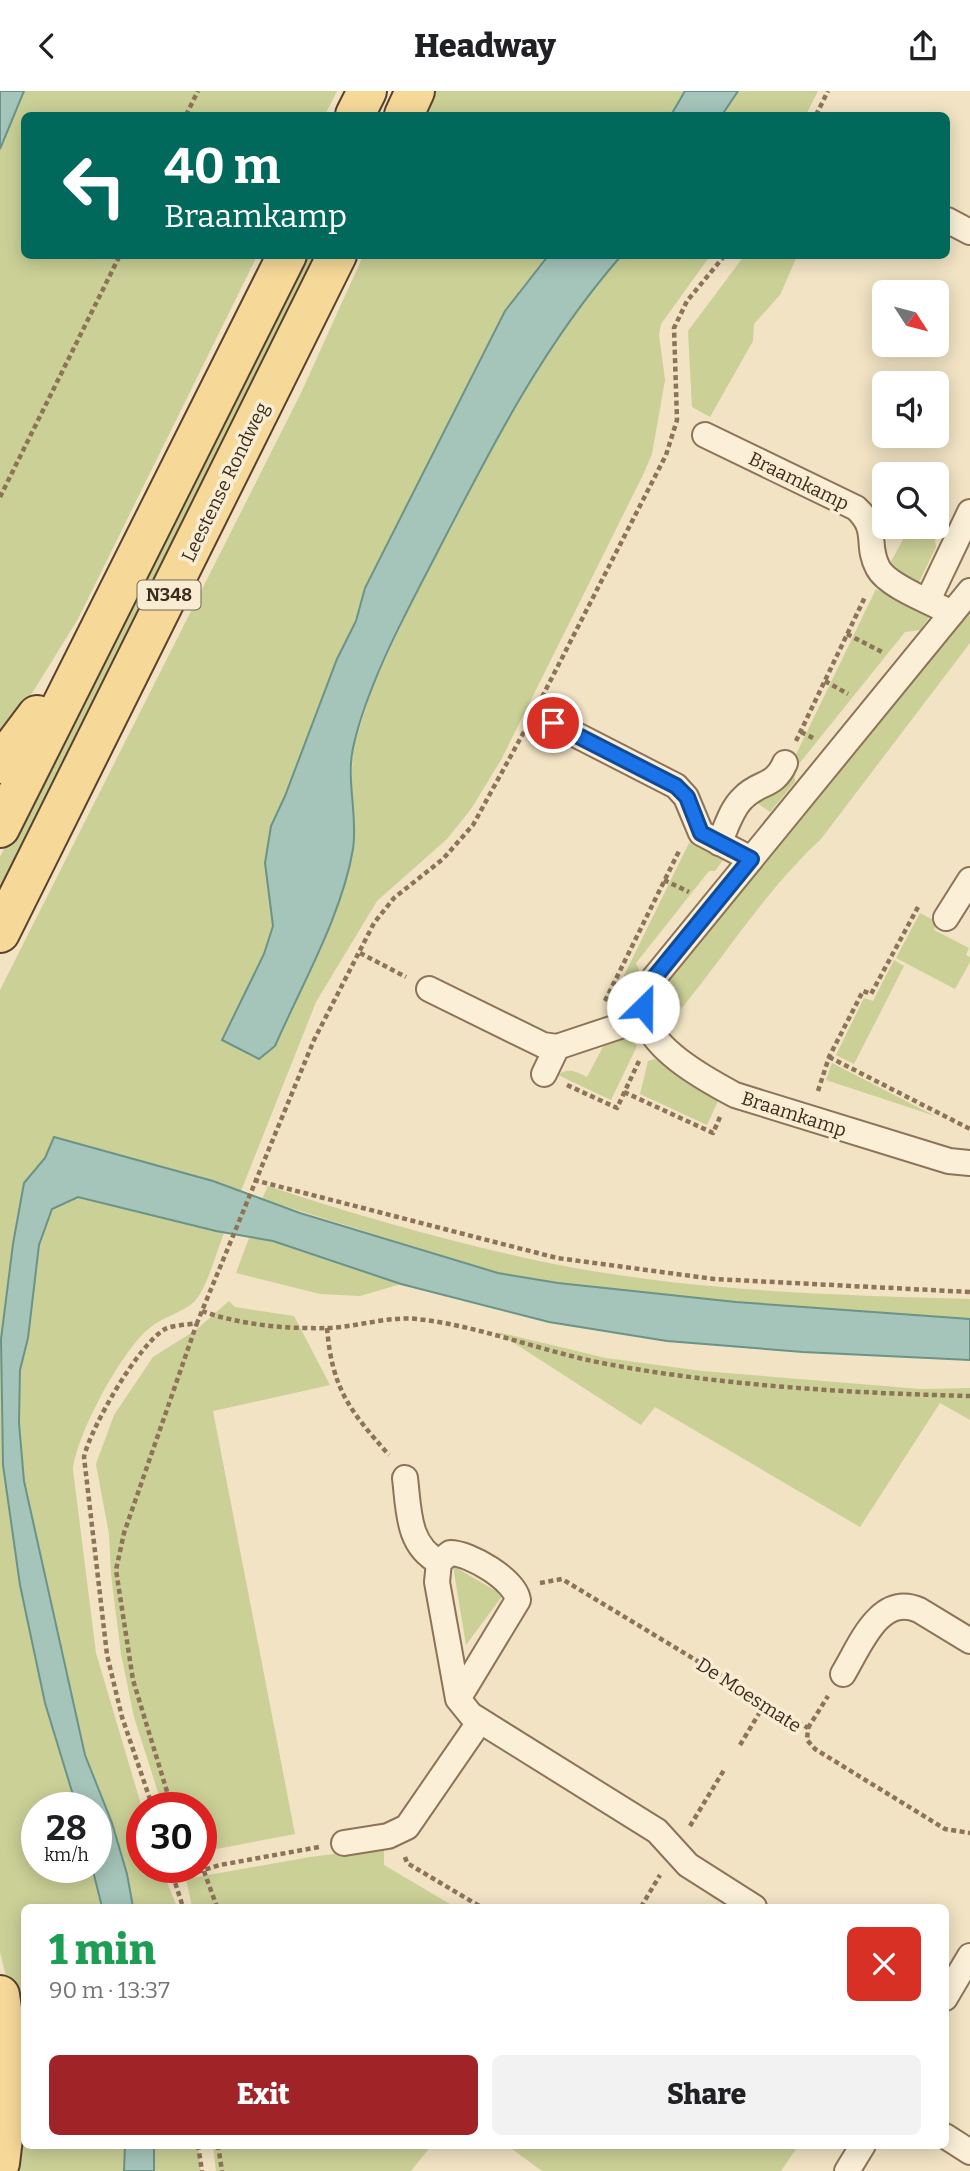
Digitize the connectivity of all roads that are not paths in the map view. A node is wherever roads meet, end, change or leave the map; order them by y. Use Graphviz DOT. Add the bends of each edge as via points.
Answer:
graph roads {
  1 [pos="367,91"];
  2 [pos="415,91"];
  3 [pos="356,112"];
  4 [pos="405,112"];
  5 [pos="950,222"];
  6 [pos="970,232"];
  7 [pos="285,259"];
  8 [pos="335,259"];
  9 [pos="705,435"];
  10 [pos="970,512"];
  11 [pos="970,591"];
  12 [pos="928,600"];
  13 [pos="952,613"];
  14 [pos="92,644"];
  15 [pos="553,723"];
  16 [pos="0,764"];
  17 [pos="785,764"];
  18 [pos="0,828"];
  19 [pos="719,843"];
  20 [pos="751,859"];
  21 [pos="970,880"];
  22 [pos="946,918"];
  23 [pos="0,933"];
  24 [pos="429,989"];
  25 [pos="648,1026"];
  26 [pos="557,1047"];
  27 [pos="544,1074"];
  28 [pos="970,1163"];
  29 [pos="405,1478"];
  30 [pos="439,1562"];
  31 [pos="970,1641"];
  32 [pos="843,1674"];
  33 [pos="458,1699"];
  34 [pos="480,1721"];
  35 [pos="344,1843"];
  36 [pos="749,1904"];
  37 [pos="970,1956"];
  38 [pos="949,1991"];
  39 [pos="0,1995"];
  40 [pos="949,2139"];
  41 [pos="861,2149"];
  42 [pos="970,2152"];
  43 [pos="0,2163"];
  44 [pos="847,2171"];
  1 -- 3 [label="main road"];
  2 -- 4 [label="main road"];
  5 -- 6 [label="street"];
  7 -- 14 [label="main road, N348"];
  8 -- 23 [label="main road, Leestense Rondweg / N348"];
  9 -- 12 [label="street, Braamkamp" via="856,508 870,524 878,568 893,583"];
  10 -- 12 [label="street"];
  11 -- 13 [label="street"];
  12 -- 13 [label="street"];
  13 -- 20 [label="street"];
  14 -- 16 [label="main road, N348"];
  14 -- 18 [label="main road, N348"];
  15 -- 19 [label="street" via="676,786 690,803 701,833"];
  17 -- 19 [label="street" via="773,782 739,802"];
  19 -- 20 [label="street"];
  20 -- 25 [label="street" via="654,978 645,998"];
  21 -- 22 [label="street"];
  24 -- 26 [label="street" via="543,1045"];
  25 -- 26 [label="street"];
  25 -- 28 [label="street, Braamkamp" via="685,1065 731,1093 809,1120"];
  26 -- 27 [label="street"];
  29 -- 30 [label="street" via="415,1541"];
  30 -- 33 [label="street" via="436,1582"];
  30 -- 33 [label="street" via="450,1553 466,1555 515,1587 518,1600"];
  31 -- 32 [label="street" via="919,1609 894,1606 880,1615"];
  33 -- 34 [label="street"];
  34 -- 35 [label="street" via="415,1820 399,1833"];
  34 -- 36 [label="street" via="657,1831 688,1865"];
  37 -- 38 [label="street"];
  39 -- 43 [label="main road" via="11,2071"];
  40 -- 42 [label="street"];
  41 -- 44 [label="street"];
}
